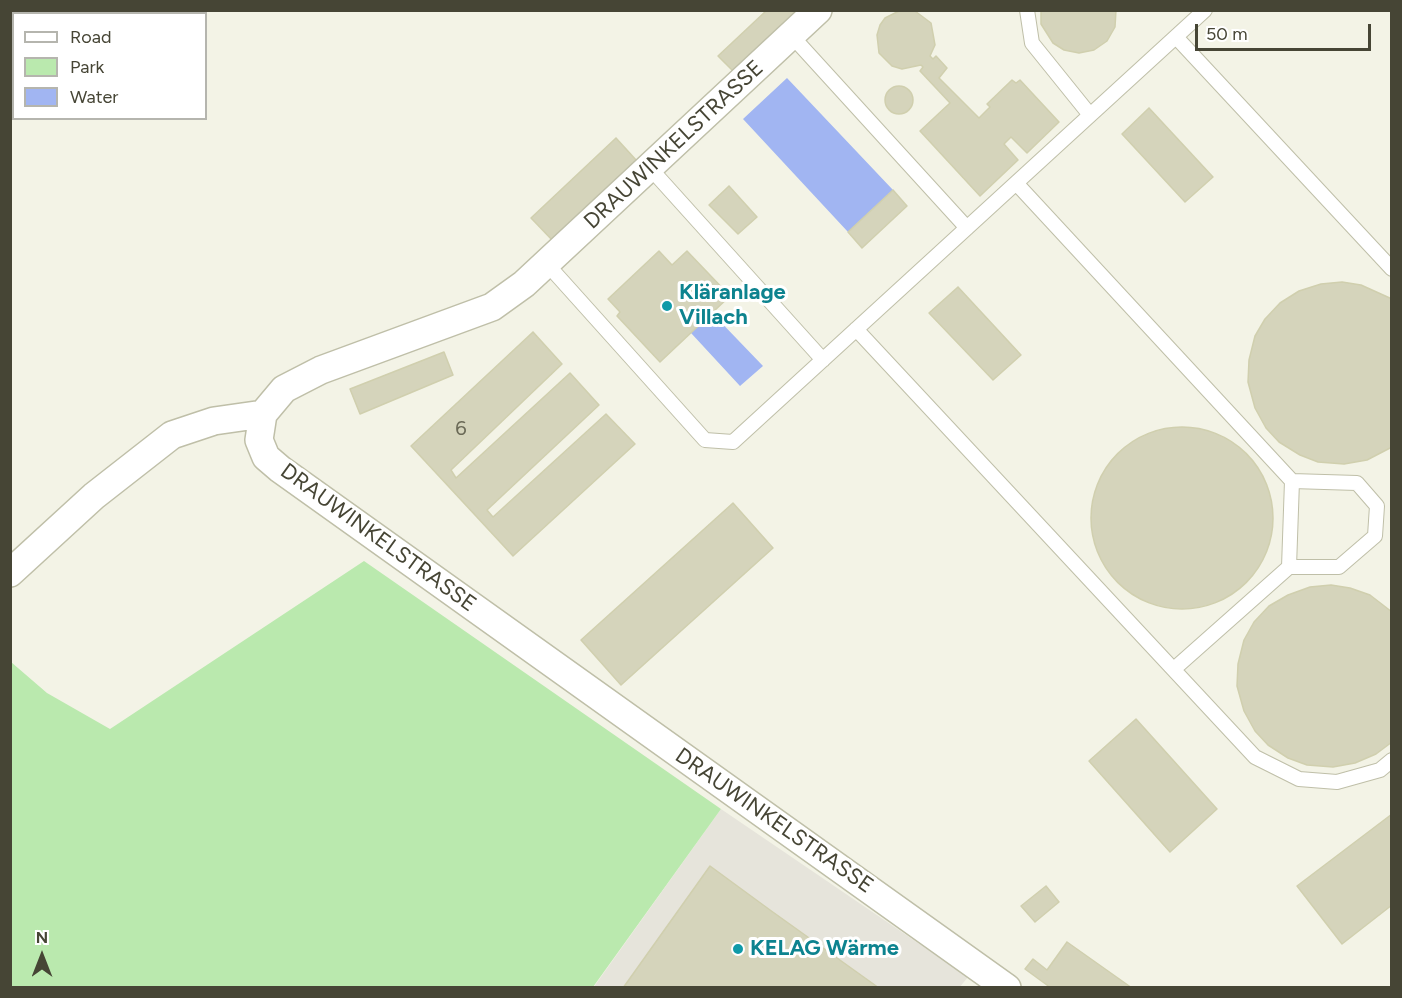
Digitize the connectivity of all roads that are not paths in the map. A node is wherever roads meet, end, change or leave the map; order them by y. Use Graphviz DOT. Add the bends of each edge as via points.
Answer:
graph roads {
  1 [pos="818,10"];
  2 [pos="1027,10"];
  3 [pos="1205,10"];
  4 [pos="791,35"];
  5 [pos="1176,37"];
  6 [pos="1090,115"];
  7 [pos="650,168"];
  8 [pos="1016,183"];
  9 [pos="967,228"];
  10 [pos="547,264"];
  11 [pos="1392,269"];
  12 [pos="856,329"];
  13 [pos="823,360"];
  14 [pos="263,414"];
  15 [pos="1292,482"];
  16 [pos="1289,567"];
  17 [pos="10,573"];
  18 [pos="1174,669"];
  19 [pos="1392,760"];
  20 [pos="1007,987"];
  1 -- 4 [label="street, DRAUWINKELSTRASSE"];
  2 -- 6 [label="lane" via="1032,43"];
  3 -- 5 [label="lane"];
  4 -- 7 [label="street, DRAUWINKELSTRASSE"];
  4 -- 9 [label="lane"];
  5 -- 6 [label="lane"];
  5 -- 11 [label="lane"];
  6 -- 8 [label="lane"];
  7 -- 10 [label="street, DRAUWINKELSTRASSE"];
  7 -- 13 [label="lane"];
  8 -- 9 [label="lane"];
  8 -- 15 [label="lane"];
  9 -- 12 [label="lane"];
  10 -- 13 [label="lane" via="705,440 733,442"];
  10 -- 14 [label="street, DRAUWINKELSTRASSE" via="492,307 321,370 284,389"];
  12 -- 13 [label="lane"];
  12 -- 18 [label="lane"];
  14 -- 17 [label="street" via="214,421 172,435 94,496"];
  14 -- 20 [label="street, DRAUWINKELSTRASSE" via="259,440 266,457 280,469"];
  15 -- 16 [label="lane"];
  15 -- 16 [label="lane" via="1357,483 1377,506 1375,536 1339,567"];
  16 -- 18 [label="lane"];
  18 -- 19 [label="lane" via="1255,757 1299,779 1337,782 1380,770"];
}
